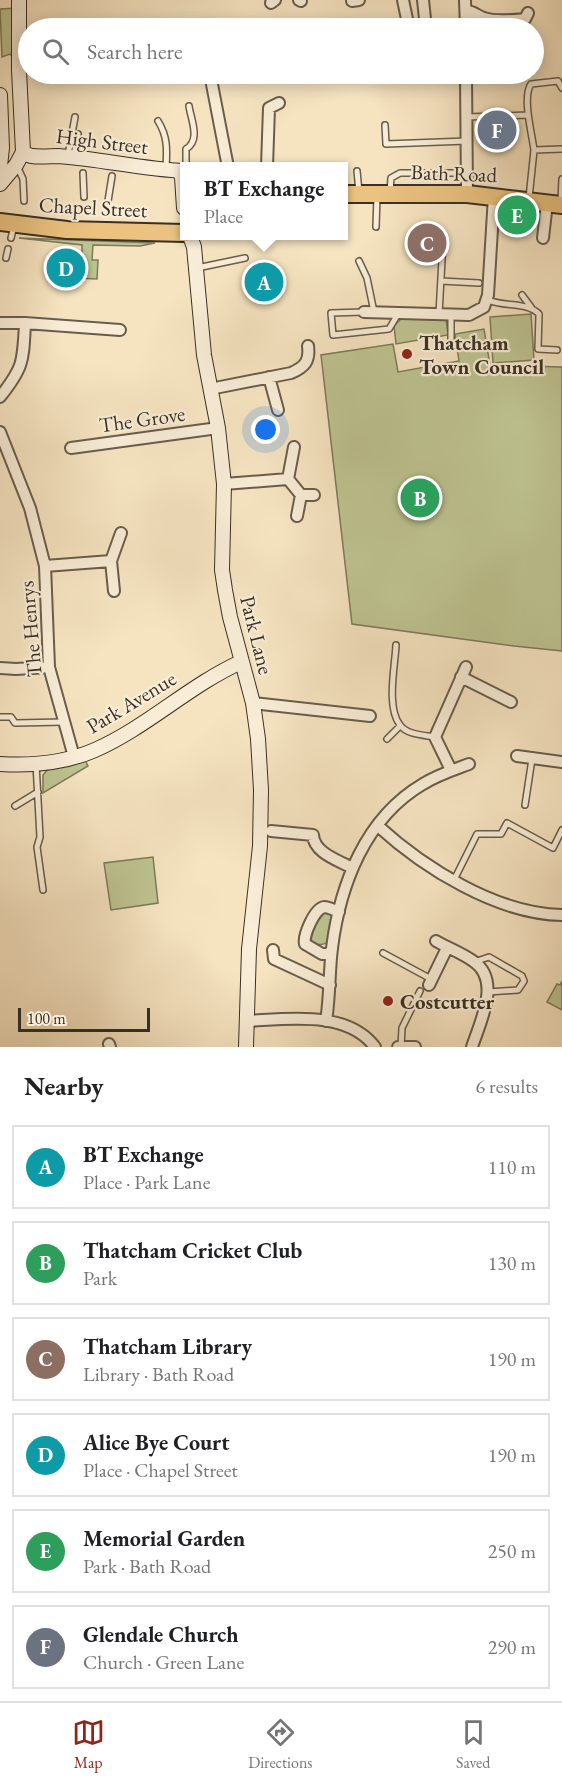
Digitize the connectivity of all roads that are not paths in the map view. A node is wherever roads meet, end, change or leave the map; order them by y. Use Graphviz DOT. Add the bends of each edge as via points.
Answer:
graph roads {
  1 [pos="19,0"];
  2 [pos="403,0"];
  3 [pos="423,0"];
  4 [pos="466,6"];
  5 [pos="528,13"];
  6 [pos="20,18"];
  7 [pos="407,18"];
  8 [pos="425,18"];
  9 [pos="483,18"];
  10 [pos="526,18"];
  11 [pos="544,83"];
  12 [pos="22,84"];
  13 [pos="212,84"];
  14 [pos="466,84"];
  15 [pos="531,84"];
  16 [pos="562,88"];
  17 [pos="0,95"];
  18 [pos="279,103"];
  19 [pos="189,106"];
  20 [pos="528,115"];
  21 [pos="75,117"];
  22 [pos="467,117"];
  23 [pos="0,118"];
  24 [pos="158,121"];
  25 [pos="385,125"];
  26 [pos="78,134"];
  27 [pos="467,141"];
  28 [pos="1,148"];
  29 [pos="562,149"];
  30 [pos="534,150"];
  31 [pos="22,152"];
  32 [pos="77,160"];
  33 [pos="183,162"];
  34 [pos="226,162"];
  35 [pos="267,162"];
  36 [pos="16,165"];
  37 [pos="0,166"];
  38 [pos="113,170"];
  39 [pos="357,171"];
  40 [pos="467,173"];
  41 [pos="83,174"];
  42 [pos="180,174"];
  43 [pos="562,179"];
  44 [pos="0,184"];
  45 [pos="384,193"];
  46 [pos="351,194"];
  47 [pos="467,194"];
  48 [pos="494,196"];
  49 [pos="84,197"];
  50 [pos="529,200"];
  51 [pos="24,201"];
  52 [pos="108,201"];
  53 [pos="557,204"];
  54 [pos="376,227"];
  55 [pos="8,228"];
  56 [pos="180,233"];
  57 [pos="543,238"];
  58 [pos="192,240"];
  59 [pos="443,241"];
  60 [pos="8,249"];
  61 [pos="6,258"];
  62 [pos="245,258"];
  63 [pos="359,261"];
  64 [pos="195,268"];
  65 [pos="441,281"];
  66 [pos="479,283"];
  67 [pos="522,295"];
  68 [pos="488,300"];
  69 [pos="531,308"];
  70 [pos="369,312"];
  71 [pos="399,313"];
  72 [pos="439,314"];
  73 [pos="451,315"];
  74 [pos="0,323"];
  75 [pos="25,323"];
  76 [pos="120,330"];
  77 [pos="308,345"];
  78 [pos="451,348"];
  79 [pos="556,350"];
  80 [pos="269,377"];
  81 [pos="210,389"];
  82 [pos="0,397"];
  83 [pos="278,410"];
  84 [pos="218,428"];
  85 [pos="0,432"];
  86 [pos="294,447"];
  87 [pos="71,448"];
  88 [pos="288,479"];
  89 [pos="224,484"];
  90 [pos="301,495"];
  91 [pos="314,495"];
  92 [pos="297,516"];
  93 [pos="121,533"];
  94 [pos="111,561"];
  95 [pos="45,566"];
  96 [pos="114,591"];
  97 [pos="396,645"];
  98 [pos="242,662"];
  99 [pos="49,667"];
  100 [pos="0,668"];
  101 [pos="511,702"];
  102 [pos="253,703"];
  103 [pos="370,716"];
  104 [pos="0,717"];
  105 [pos="64,722"];
  106 [pos="400,726"];
  107 [pos="435,737"];
  108 [pos="387,738"];
  109 [pos="517,756"];
  110 [pos="74,757"];
  111 [pos="533,758"];
  112 [pos="562,762"];
  113 [pos="0,764"];
  114 [pos="36,764"];
  115 [pos="469,764"];
  116 [pos="451,770"];
  117 [pos="38,792"];
  118 [pos="525,805"];
  119 [pos="15,806"];
  120 [pos="378,826"];
  121 [pos="562,830"];
  122 [pos="271,831"];
  123 [pos="352,868"];
  124 [pos="454,880"];
  125 [pos="43,890"];
  126 [pos="339,912"];
  127 [pos="562,915"];
  128 [pos="436,941"];
  129 [pos="447,948"];
  130 [pos="332,949"];
  131 [pos="273,950"];
  132 [pos="383,953"];
  133 [pos="474,962"];
  134 [pos="330,985"];
  135 [pos="427,985"];
  136 [pos="489,992"];
  137 [pos="247,1021"];
  138 [pos="326,1021"];
  139 [pos="246,1047"];
  140 [pos="375,1047"];
  141 [pos="399,1047"];
  142 [pos="415,1047"];
  143 [pos="472,1047"];
  1 -- 6 [label="street"];
  2 -- 7 [label="street"];
  3 -- 8 [label="street"];
  4 -- 9 [label="street"];
  5 -- 10 [label="street"];
  11 -- 16 [label="lane" via="558,81"];
  12 -- 31 [label="street"];
  13 -- 34 [label="street"];
  14 -- 22 [label="street"];
  15 -- 20 [label="lane"];
  17 -- 23 [label="street"];
  18 -- 35 [label="street" via="269,108"];
  19 -- 33 [label="lane" via="195,138 186,149"];
  20 -- 22 [label="lane"];
  20 -- 30 [label="lane"];
  21 -- 32 [label="lane"];
  22 -- 27 [label="street"];
  23 -- 28 [label="street"];
  24 -- 42 [label="lane"];
  25 -- 27 [label="lane" via="386,144"];
  26 -- 32 [label="lane"];
  27 -- 40 [label="street"];
  28 -- 37 [label="street"];
  29 -- 30 [label="lane"];
  30 -- 50 [label="lane"];
  31 -- 32 [label="street, High Street"];
  31 -- 36 [label="street"];
  32 -- 38 [label="street, High Street"];
  36 -- 44 [label="street"];
  36 -- 51 [label="lane" via="23,179"];
  38 -- 42 [label="street, High Street"];
  38 -- 52 [label="lane"];
  39 -- 46 [label="lane"];
  40 -- 45 [label="lane" via="400,173 391,178"];
  40 -- 47 [label="street"];
  41 -- 49 [label="lane"];
  43 -- 53 [label="lane"];
  45 -- 46 [label="main road, Bath Road"];
  45 -- 47 [label="main road, Bath Road"];
  45 -- 54 [label="lane"];
  47 -- 48 [label="main road, Bath Road"];
  48 -- 50 [label="main road, Bath Road"];
  48 -- 68 [label="street"];
  50 -- 53 [label="main road, Bath Road"];
  53 -- 57 [label="street"];
  55 -- 56 [label="main road, Chapel Street"];
  58 -- 64 [label="street, Park Lane"];
  59 -- 65 [label="lane"];
  60 -- 61 [label="lane"];
  62 -- 64 [label="lane"];
  63 -- 70 [label="lane" via="367,278"];
  64 -- 81 [label="street, Park Lane"];
  65 -- 66 [label="lane"];
  65 -- 72 [label="lane"];
  67 -- 69 [label="lane"];
  68 -- 69 [label="lane"];
  68 -- 73 [label="street" via="475,313"];
  69 -- 79 [label="lane" via="539,314 538,349"];
  70 -- 71 [label="street"];
  70 -- 71 [label="lane" via="331,313 333,335 389,329"];
  71 -- 72 [label="street"];
  72 -- 73 [label="street"];
  73 -- 78 [label="lane"];
  74 -- 75 [label="street"];
  75 -- 76 [label="street"];
  75 -- 82 [label="street" via="21,366"];
  77 -- 80 [label="street" via="309,358 303,366 285,375"];
  80 -- 81 [label="street"];
  80 -- 83 [label="street"];
  81 -- 84 [label="street, Park Lane"];
  84 -- 87 [label="street, The Grove"];
  84 -- 89 [label="street, Park Lane"];
  85 -- 95 [label="street, The Henrys" via="30,508"];
  86 -- 88 [label="street"];
  88 -- 89 [label="street"];
  88 -- 90 [label="street"];
  89 -- 98 [label="street, Park Lane" via="222,570"];
  90 -- 91 [label="street"];
  90 -- 92 [label="street"];
  93 -- 94 [label="street"];
  94 -- 95 [label="street"];
  94 -- 96 [label="street"];
  95 -- 99 [label="street, The Henrys"];
  97 -- 106 [label="lane" via="392,706"];
  98 -- 102 [label="street, Park Lane"];
  98 -- 110 [label="street, Park Avenue" via="214,675 117,739"];
  99 -- 100 [label="street"];
  99 -- 105 [label="street, The Henrys"];
  101 -- 107 [label="street" via="464,672"];
  102 -- 103 [label="street"];
  102 -- 137 [label="street, Park Lane" via="261,833 249,949"];
  104 -- 105 [label="lane" via="11,717 15,723"];
  105 -- 110 [label="street, The Henrys"];
  106 -- 107 [label="lane" via="414,734"];
  106 -- 108 [label="lane"];
  107 -- 116 [label="street"];
  109 -- 111 [label="street"];
  110 -- 114 [label="street, Park Avenue"];
  111 -- 112 [label="street"];
  111 -- 118 [label="lane"];
  113 -- 114 [label="street, Park Avenue"];
  114 -- 117 [label="lane"];
  115 -- 116 [label="street"];
  116 -- 120 [label="street" via="412,791"];
  117 -- 119 [label="lane"];
  117 -- 125 [label="lane" via="37,847"];
  120 -- 123 [label="street"];
  120 -- 124 [label="street" via="416,858"];
  121 -- 124 [label="lane" via="553,848 507,823 501,834 477,834"];
  122 -- 123 [label="street" via="313,835 319,849"];
  123 -- 126 [label="street"];
  124 -- 127 [label="street" via="514,909"];
  126 -- 130 [label="street"];
  126 -- 130 [label="street" via="321,908 304,938 305,944 322,954 329,954"];
  128 -- 129 [label="street"];
  129 -- 133 [label="street"];
  129 -- 135 [label="street"];
  130 -- 134 [label="street"];
  131 -- 134 [label="street" via="274,959"];
  132 -- 135 [label="lane"];
  133 -- 136 [label="street"];
  133 -- 136 [label="lane" via="489,957 524,981 518,990"];
  134 -- 138 [label="street"];
  135 -- 141 [label="lane" via="402,1028"];
  136 -- 143 [label="street"];
  137 -- 138 [label="street"];
  137 -- 139 [label="street, Park Lane"];
  138 -- 140 [label="street" via="357,1030"];
  141 -- 142 [label="street"];
}
